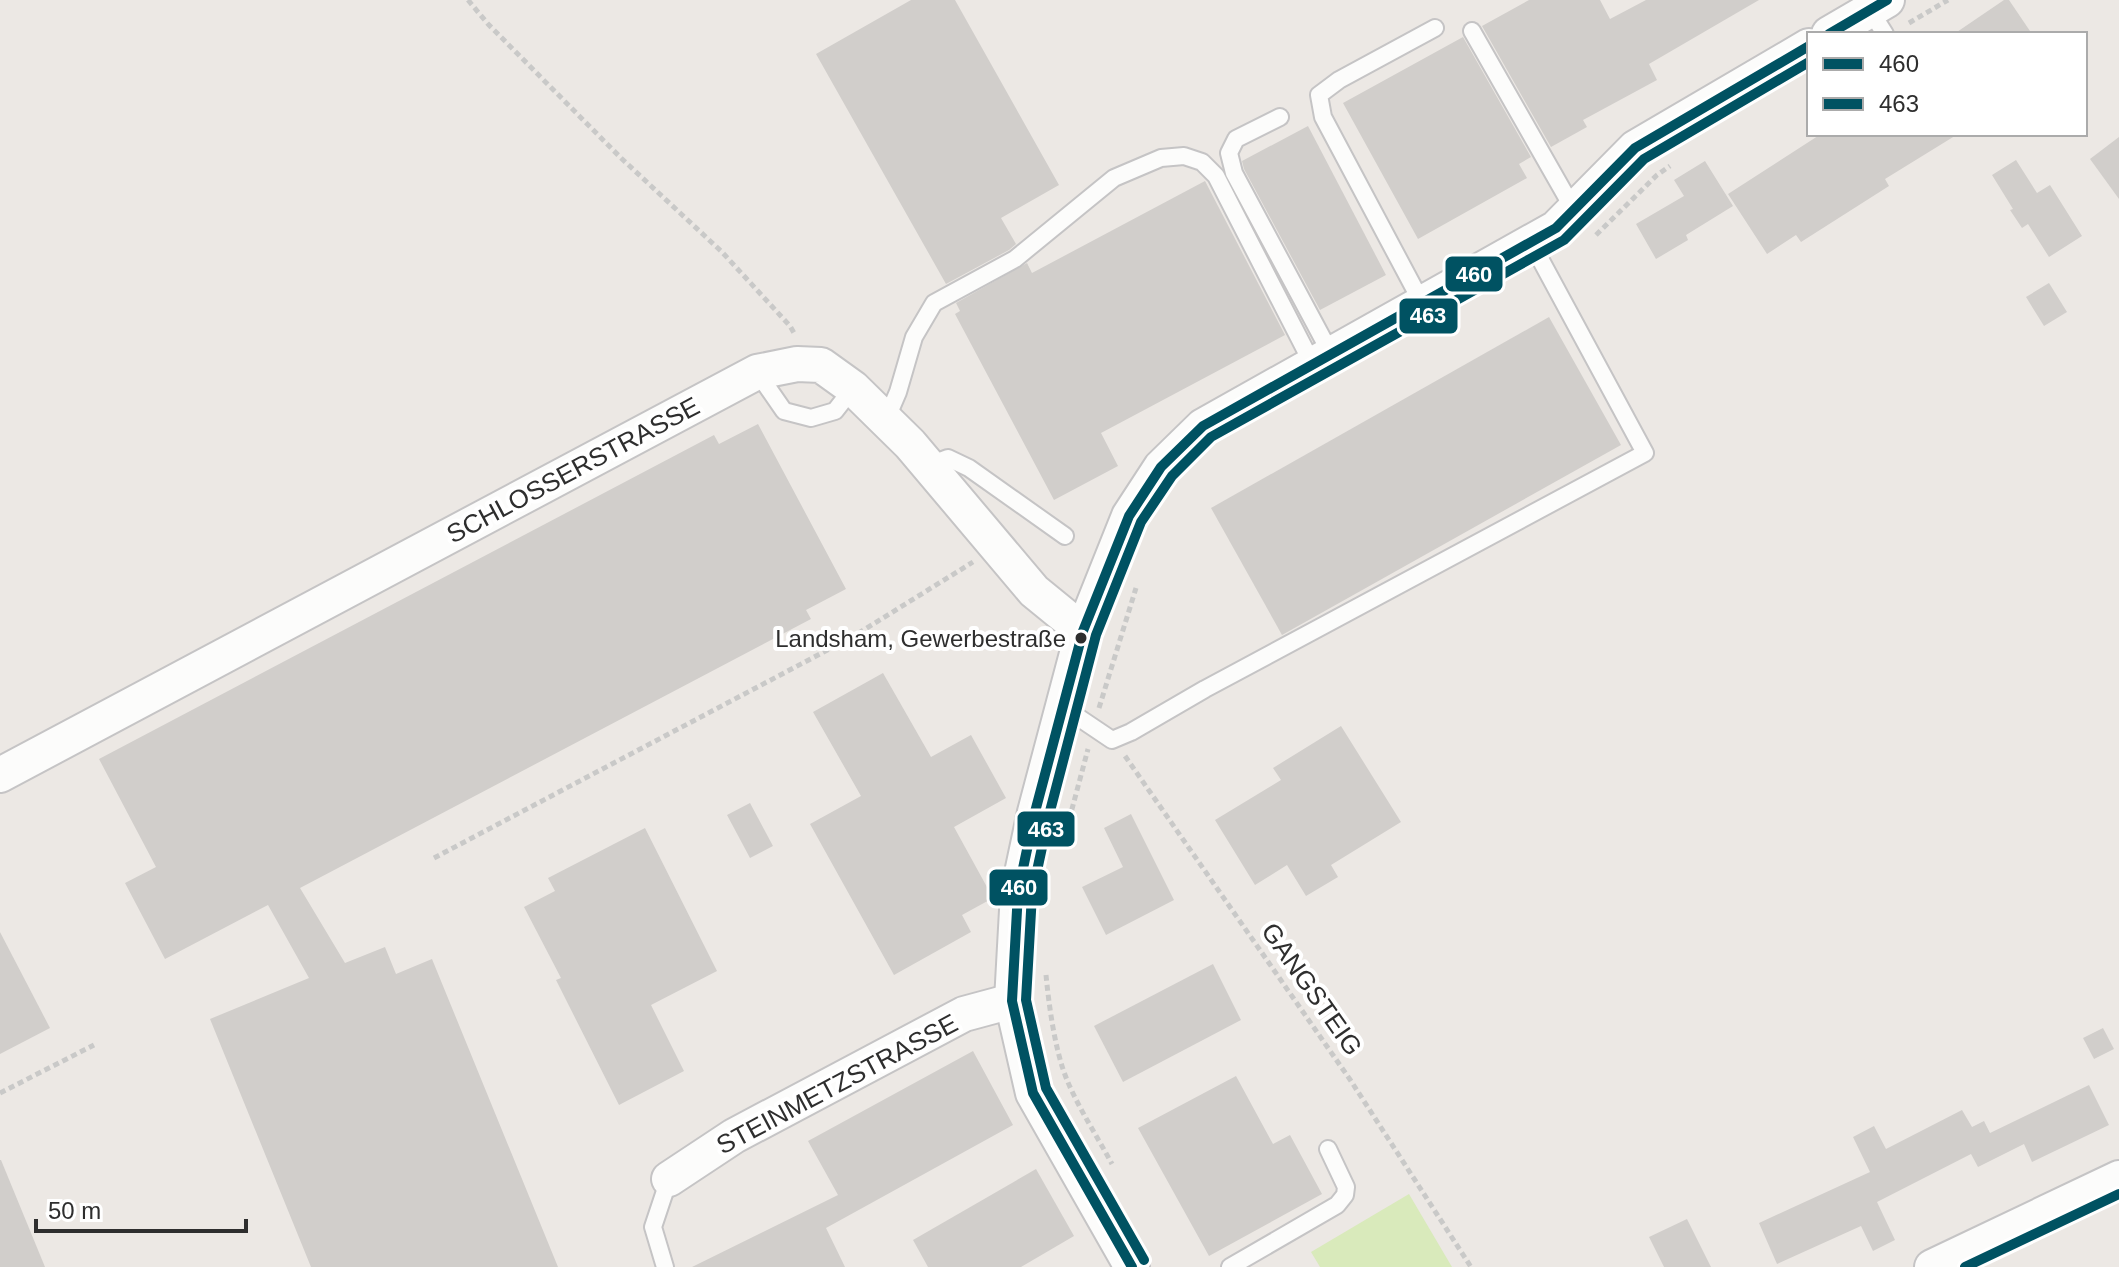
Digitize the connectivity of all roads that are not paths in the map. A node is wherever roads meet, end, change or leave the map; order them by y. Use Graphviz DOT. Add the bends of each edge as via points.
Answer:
graph roads {
  1 [pos="1886,18"];
  2 [pos="1435,28"];
  3 [pos="1472,31"];
  4 [pos="1836,32"];
  5 [pos="1807,47"];
  6 [pos="1280,117"];
  7 [pos="1574,210"];
  8 [pos="1531,242"];
  9 [pos="1422,303"];
  10 [pos="1322,360"];
  11 [pos="757,372"];
  12 [pos="853,388"];
  13 [pos="886,420"];
  14 [pos="929,465"];
  15 [pos="1065,536"];
  16 [pos="1083,631"];
  17 [pos="1063,707"];
  18 [pos="0,775"];
  19 [pos="1012,1001"];
  20 [pos="1328,1149"];
  21 [pos="2119,1178"];
  22 [pos="669,1179"];
  23 [pos="665,1267"];
  24 [pos="1132,1267"];
  25 [pos="1230,1267"];
  26 [pos="1932,1267"];
  1 -- 4 [label="street"];
  2 -- 9 [label="lane" via="1319,95 1323,117"];
  3 -- 7 [label="lane"];
  5 -- 7 [label="street" via="1635,148"];
  6 -- 10 [label="lane" via="1236,139 1229,153"];
  7 -- 8 [label="street"];
  8 -- 9 [label="street"];
  8 -- 17 [label="lane" via="1645,453 1131,732 1112,740"];
  9 -- 10 [label="street"];
  10 -- 13 [label="lane" via="1216,176 1202,162 1184,156 1161,158 1114,178 1015,259 934,303 914,337"];
  10 -- 16 [label="street" via="1203,426 1161,467 1129,516"];
  11 -- 12 [label="street, SCHLOSSERSTRASSE" via="821,365"];
  11 -- 12 [label="lane" via="784,411 811,418 835,411"];
  11 -- 18 [label="street, SCHLOSSERSTRASSE"];
  12 -- 13 [label="street"];
  13 -- 14 [label="street"];
  14 -- 15 [label="lane" via="948,458 969,468"];
  14 -- 16 [label="street" via="1034,591"];
  16 -- 17 [label="street"];
  17 -- 19 [label="street" via="1018,892"];
  19 -- 22 [label="street, STEINMETZSTRASSE" via="964,1014 734,1136"];
  19 -- 24 [label="street" via="1033,1093"];
  20 -- 25 [label="lane" via="1346,1187 1337,1205"];
  21 -- 26 [label="street"];
  22 -- 23 [label="lane" via="653,1227"];
}
